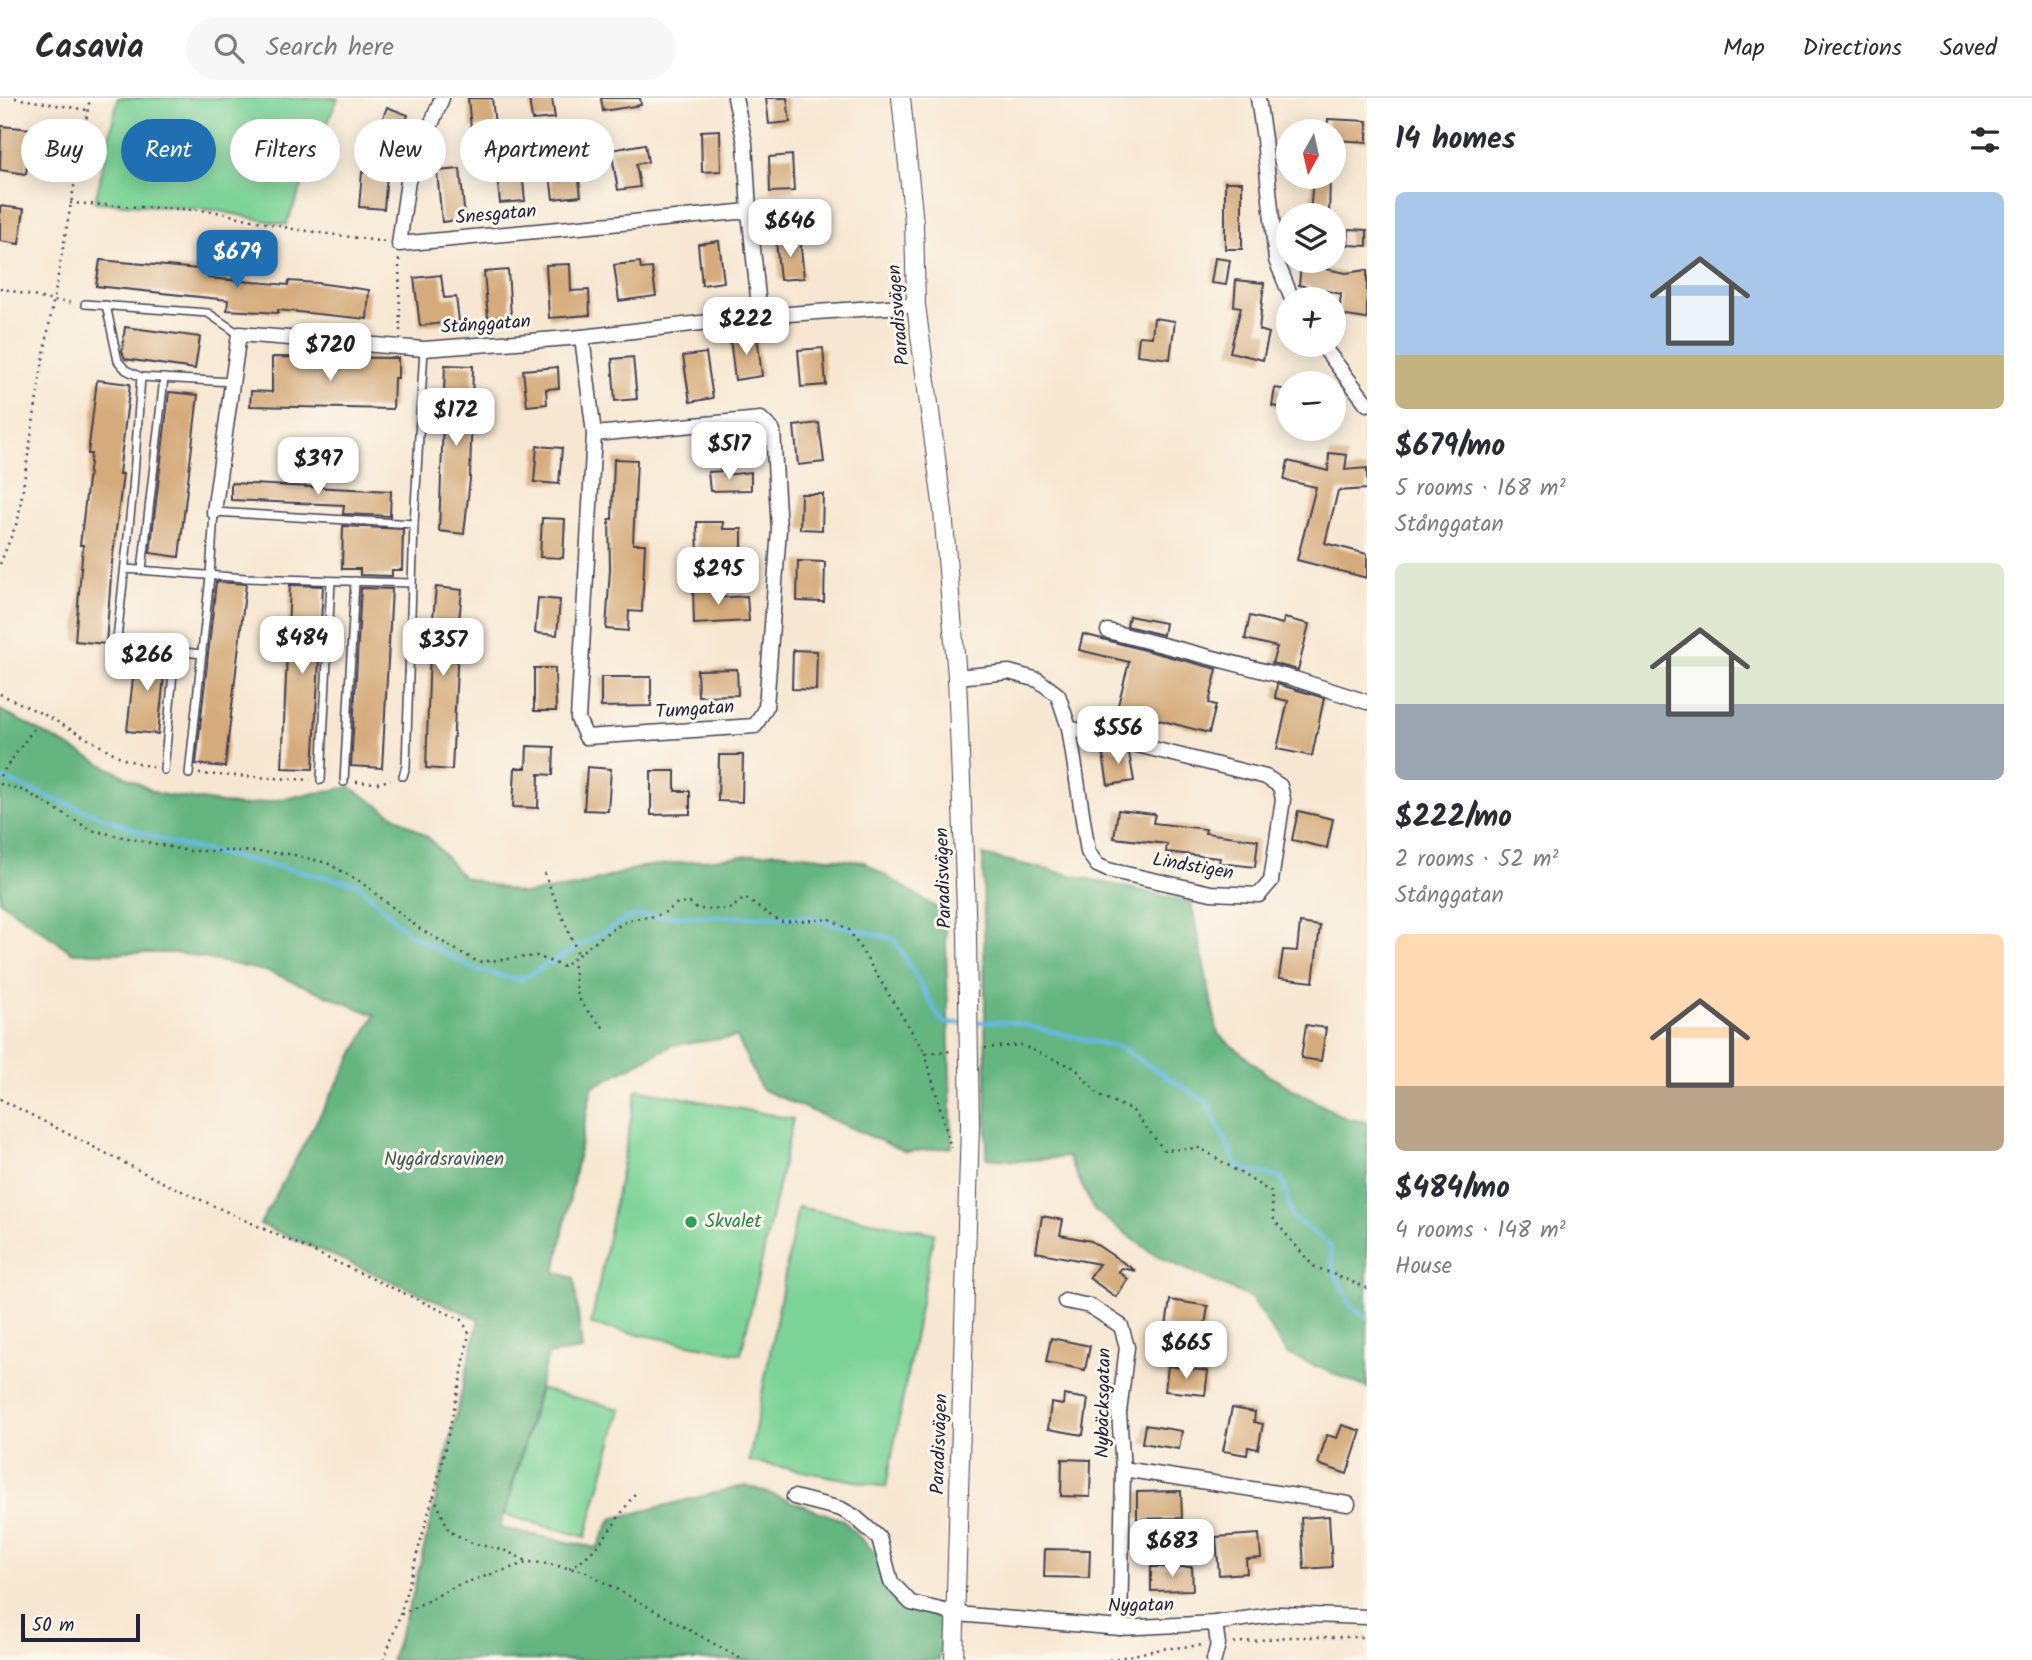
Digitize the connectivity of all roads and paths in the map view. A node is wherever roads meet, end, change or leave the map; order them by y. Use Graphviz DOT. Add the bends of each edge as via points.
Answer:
graph roads {
  1 [pos="15,98"];
  2 [pos="90,98"];
  3 [pos="442,98"];
  4 [pos="736,98"];
  5 [pos="901,98"];
  6 [pos="1258,98"];
  7 [pos="87,110"];
  8 [pos="70,203"];
  9 [pos="749,211"];
  10 [pos="399,244"];
  11 [pos="1287,287"];
  12 [pos="0,288"];
  13 [pos="53,302"];
  14 [pos="85,304"];
  15 [pos="106,305"];
  16 [pos="916,305"];
  17 [pos="760,316"];
  18 [pos="239,334"];
  19 [pos="582,337"];
  20 [pos="400,347"];
  21 [pos="424,349"];
  22 [pos="1331,357"];
  23 [pos="141,377"];
  24 [pos="164,378"];
  25 [pos="232,382"];
  26 [pos="1367,404"];
  27 [pos="594,434"];
  28 [pos="214,512"];
  29 [pos="414,524"];
  30 [pos="0,564"];
  31 [pos="125,569"];
  32 [pos="142,570"];
  33 [pos="210,576"];
  34 [pos="331,581"];
  35 [pos="355,582"];
  36 [pos="411,583"];
  37 [pos="1108,631"];
  38 [pos="175,651"];
  39 [pos="202,654"];
  40 [pos="957,677"];
  41 [pos="1367,702"];
  42 [pos="35,727"];
  43 [pos="1069,728"];
  44 [pos="164,770"];
  45 [pos="189,774"];
  46 [pos="0,776"];
  47 [pos="403,776"];
  48 [pos="321,780"];
  49 [pos="344,782"];
  50 [pos="0,784"];
  51 [pos="544,873"];
  52 [pos="578,954"];
  53 [pos="573,958"];
  54 [pos="607,1031"];
  55 [pos="1021,1045"];
  56 [pos="925,1053"];
  57 [pos="932,1053"];
  58 [pos="0,1099"];
  59 [pos="952,1153"];
  60 [pos="1367,1288"];
  61 [pos="1065,1301"];
  62 [pos="1123,1469"];
  63 [pos="637,1491"];
  64 [pos="434,1496"];
  65 [pos="794,1497"];
  66 [pos="1348,1504"];
  67 [pos="529,1562"];
  68 [pos="569,1568"];
  69 [pos="957,1614"];
  70 [pos="400,1615"];
  71 [pos="1367,1617"];
  72 [pos="1215,1623"];
  73 [pos="1120,1628"];
  74 [pos="1367,1637"];
  75 [pos="1218,1644"];
  76 [pos="384,1660"];
  77 [pos="743,1660"];
  78 [pos="954,1660"];
  79 [pos="1109,1660"];
  80 [pos="1214,1660"];
  1 -- 7 [label="path"];
  2 -- 7 [label="path"];
  3 -- 10 [label="street" via="408,181"];
  4 -- 9 [label="street" via="745,143"];
  5 -- 16 [label="street, Paradisvägen" via="914,223"];
  6 -- 11 [label="street" via="1276,260"];
  7 -- 8 [label="path"];
  8 -- 10 [label="path" via="212,211 293,229"];
  8 -- 13 [label="path"];
  9 -- 10 [label="street, Snesgatan"];
  9 -- 17 [label="street"];
  10 -- 20 [label="path"];
  12 -- 13 [label="path"];
  13 -- 14 [label="path"];
  13 -- 30 [label="path" via="18,520"];
  14 -- 15 [label="lane"];
  15 -- 18 [label="lane" via="208,313"];
  15 -- 23 [label="lane" via="118,361"];
  16 -- 17 [label="street, Stånggatan"];
  16 -- 40 [label="street, Paradisvägen" via="943,511"];
  17 -- 19 [label="street, Stånggatan"];
  18 -- 20 [label="street, Stånggatan"];
  18 -- 25 [label="street"];
  19 -- 21 [label="street, Stånggatan"];
  19 -- 27 [label="street, Tumgatan"];
  20 -- 21 [label="street, Stånggatan"];
  21 -- 29 [label="lane"];
  22 -- 26 [label="street"];
  23 -- 24 [label="lane"];
  23 -- 31 [label="lane"];
  24 -- 25 [label="lane"];
  24 -- 32 [label="lane"];
  25 -- 28 [label="street"];
  27 -- 27 [label="street, Tumgatan" via="761,419 773,431 779,529 766,706 755,726 586,737 578,719"];
  28 -- 29 [label="lane"];
  28 -- 33 [label="lane"];
  29 -- 36 [label="lane"];
  31 -- 32 [label="lane"];
  31 -- 38 [label="lane" via="117,639 122,644"];
  32 -- 33 [label="lane"];
  33 -- 34 [label="lane"];
  33 -- 39 [label="lane"];
  34 -- 35 [label="lane"];
  34 -- 48 [label="lane"];
  35 -- 36 [label="lane"];
  35 -- 49 [label="lane"];
  36 -- 47 [label="lane"];
  37 -- 41 [label="street"];
  38 -- 39 [label="lane"];
  38 -- 44 [label="lane"];
  39 -- 45 [label="lane"];
  40 -- 43 [label="street, Lindstigen" via="1009,672 1038,680 1058,695"];
  40 -- 69 [label="street, Paradisvägen, bridge" via="970,1125"];
  42 -- 46 [label="path"];
  43 -- 43 [label="street, Lindstigen" via="1088,852 1097,865 1211,893 1259,895 1271,881 1283,799 1280,786 1266,777"];
  50 -- 53 [label="path" via="25,791 91,830 188,851 291,854 327,863 361,882 420,929 478,962 537,956 564,967"];
  51 -- 52 [label="path"];
  52 -- 53 [label="path"];
  52 -- 56 [label="path" via="627,921 665,914 676,904 730,909 745,898 780,922 830,919 849,930"];
  53 -- 54 [label="path" via="576,996"];
  55 -- 60 [label="path" via="1075,1068 1100,1095 1133,1111 1164,1150 1200,1148 1271,1192 1274,1220 1313,1266"];
  56 -- 57 [label="path"];
  56 -- 59 [label="path"];
  58 -- 64 [label="path" via="160,1181 462,1320 469,1333"];
  61 -- 62 [label="street, Nybäcksgatan" via="1090,1306 1121,1326 1127,1347 1119,1413"];
  62 -- 66 [label="street"];
  62 -- 73 [label="street, Nybäcksgatan"];
  63 -- 68 [label="path" via="599,1545"];
  64 -- 67 [label="path" via="449,1531 472,1544"];
  64 -- 70 [label="path"];
  65 -- 69 [label="street, Nygatan" via="855,1517 879,1538 891,1582 911,1603"];
  67 -- 68 [label="path"];
  67 -- 70 [label="path" via="458,1585"];
  68 -- 77 [label="path" via="584,1571"];
  69 -- 73 [label="street, Nygatan"];
  69 -- 78 [label="street, Paradisvägen"];
  70 -- 76 [label="path"];
  71 -- 72 [label="street, Nygatan" via="1280,1614"];
  72 -- 73 [label="street, Nygatan"];
  72 -- 75 [label="street"];
  74 -- 75 [label="path" via="1287,1637"];
  75 -- 79 [label="path"];
  75 -- 80 [label="street"];
}
